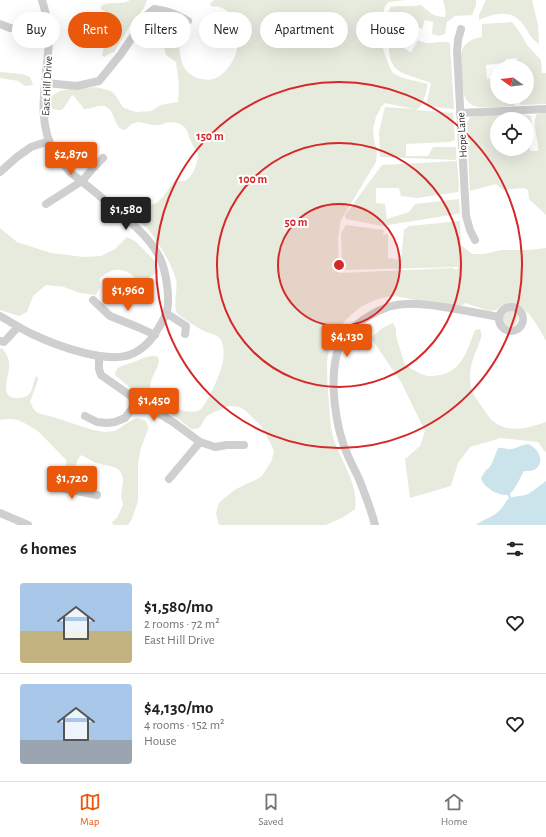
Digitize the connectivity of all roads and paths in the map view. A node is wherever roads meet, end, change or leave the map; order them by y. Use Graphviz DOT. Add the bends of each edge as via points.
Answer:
graph roads {
  1 [pos="42,0"];
  2 [pos="45,12"];
  3 [pos="150,12"];
  4 [pos="169,12"];
  5 [pos="0,24"];
  6 [pos="12,28"];
  7 [pos="461,29"];
  8 [pos="130,41"];
  9 [pos="48,48"];
  10 [pos="46,83"];
  11 [pos="546,109"];
  12 [pos="460,113"];
  13 [pos="49,140"];
  14 [pos="84,157"];
  15 [pos="103,158"];
  16 [pos="94,167"];
  17 [pos="0,172"];
  18 [pos="82,181"];
  19 [pos="46,204"];
  20 [pos="475,240"];
  21 [pos="93,300"];
  22 [pos="166,313"];
  23 [pos="0,316"];
  24 [pos="499,317"];
  25 [pos="18,327"];
  26 [pos="185,334"];
  27 [pos="154,336"];
  28 [pos="0,341"];
  29 [pos="99,356"];
  30 [pos="138,401"];
  31 [pos="85,416"];
  32 [pos="200,442"];
  33 [pos="244,445"];
  34 [pos="169,479"];
  35 [pos="52,486"];
  36 [pos="97,495"];
  37 [pos="0,513"];
  38 [pos="28,525"];
  39 [pos="375,525"];
  1 -- 2 [label="street, East Hill Drive"];
  3 -- 4 [label="street" via="154,9"];
  5 -- 6 [label="street"];
  7 -- 12 [label="street, Hope Lane" via="457,51"];
  8 -- 10 [label="street" via="99,81 77,86"];
  9 -- 10 [label="street, East Hill Drive"];
  10 -- 13 [label="street, East Hill Drive" via="44,116"];
  11 -- 12 [label="street"];
  12 -- 20 [label="street, Hope Lane" via="466,216"];
  13 -- 17 [label="street" via="32,147"];
  13 -- 18 [label="street, East Hill Drive" via="62,163"];
  14 -- 16 [label="street"];
  15 -- 16 [label="street"];
  16 -- 18 [label="street"];
  18 -- 19 [label="street"];
  18 -- 22 [label="street, East Hill Drive" via="132,223 160,257 167,284"];
  21 -- 27 [label="street" via="110,316"];
  22 -- 26 [label="street" via="186,326"];
  22 -- 27 [label="street, East Hill Drive"];
  23 -- 25 [label="street, East Hill Drive"];
  24 -- 39 [label="street" via="432,305 404,304 392,306 364,319 342,342 334,370 338,425"];
  25 -- 28 [label="street" via="4,342"];
  25 -- 29 [label="street, East Hill Drive" via="49,341"];
  27 -- 29 [label="street, East Hill Drive" via="134,354 123,357"];
  29 -- 30 [label="street" via="101,375"];
  30 -- 31 [label="street" via="125,418 115,422 97,422"];
  30 -- 32 [label="street"];
  32 -- 33 [label="street" via="215,447"];
  32 -- 34 [label="street"];
  35 -- 36 [label="street"];
  37 -- 38 [label="street"];
}
